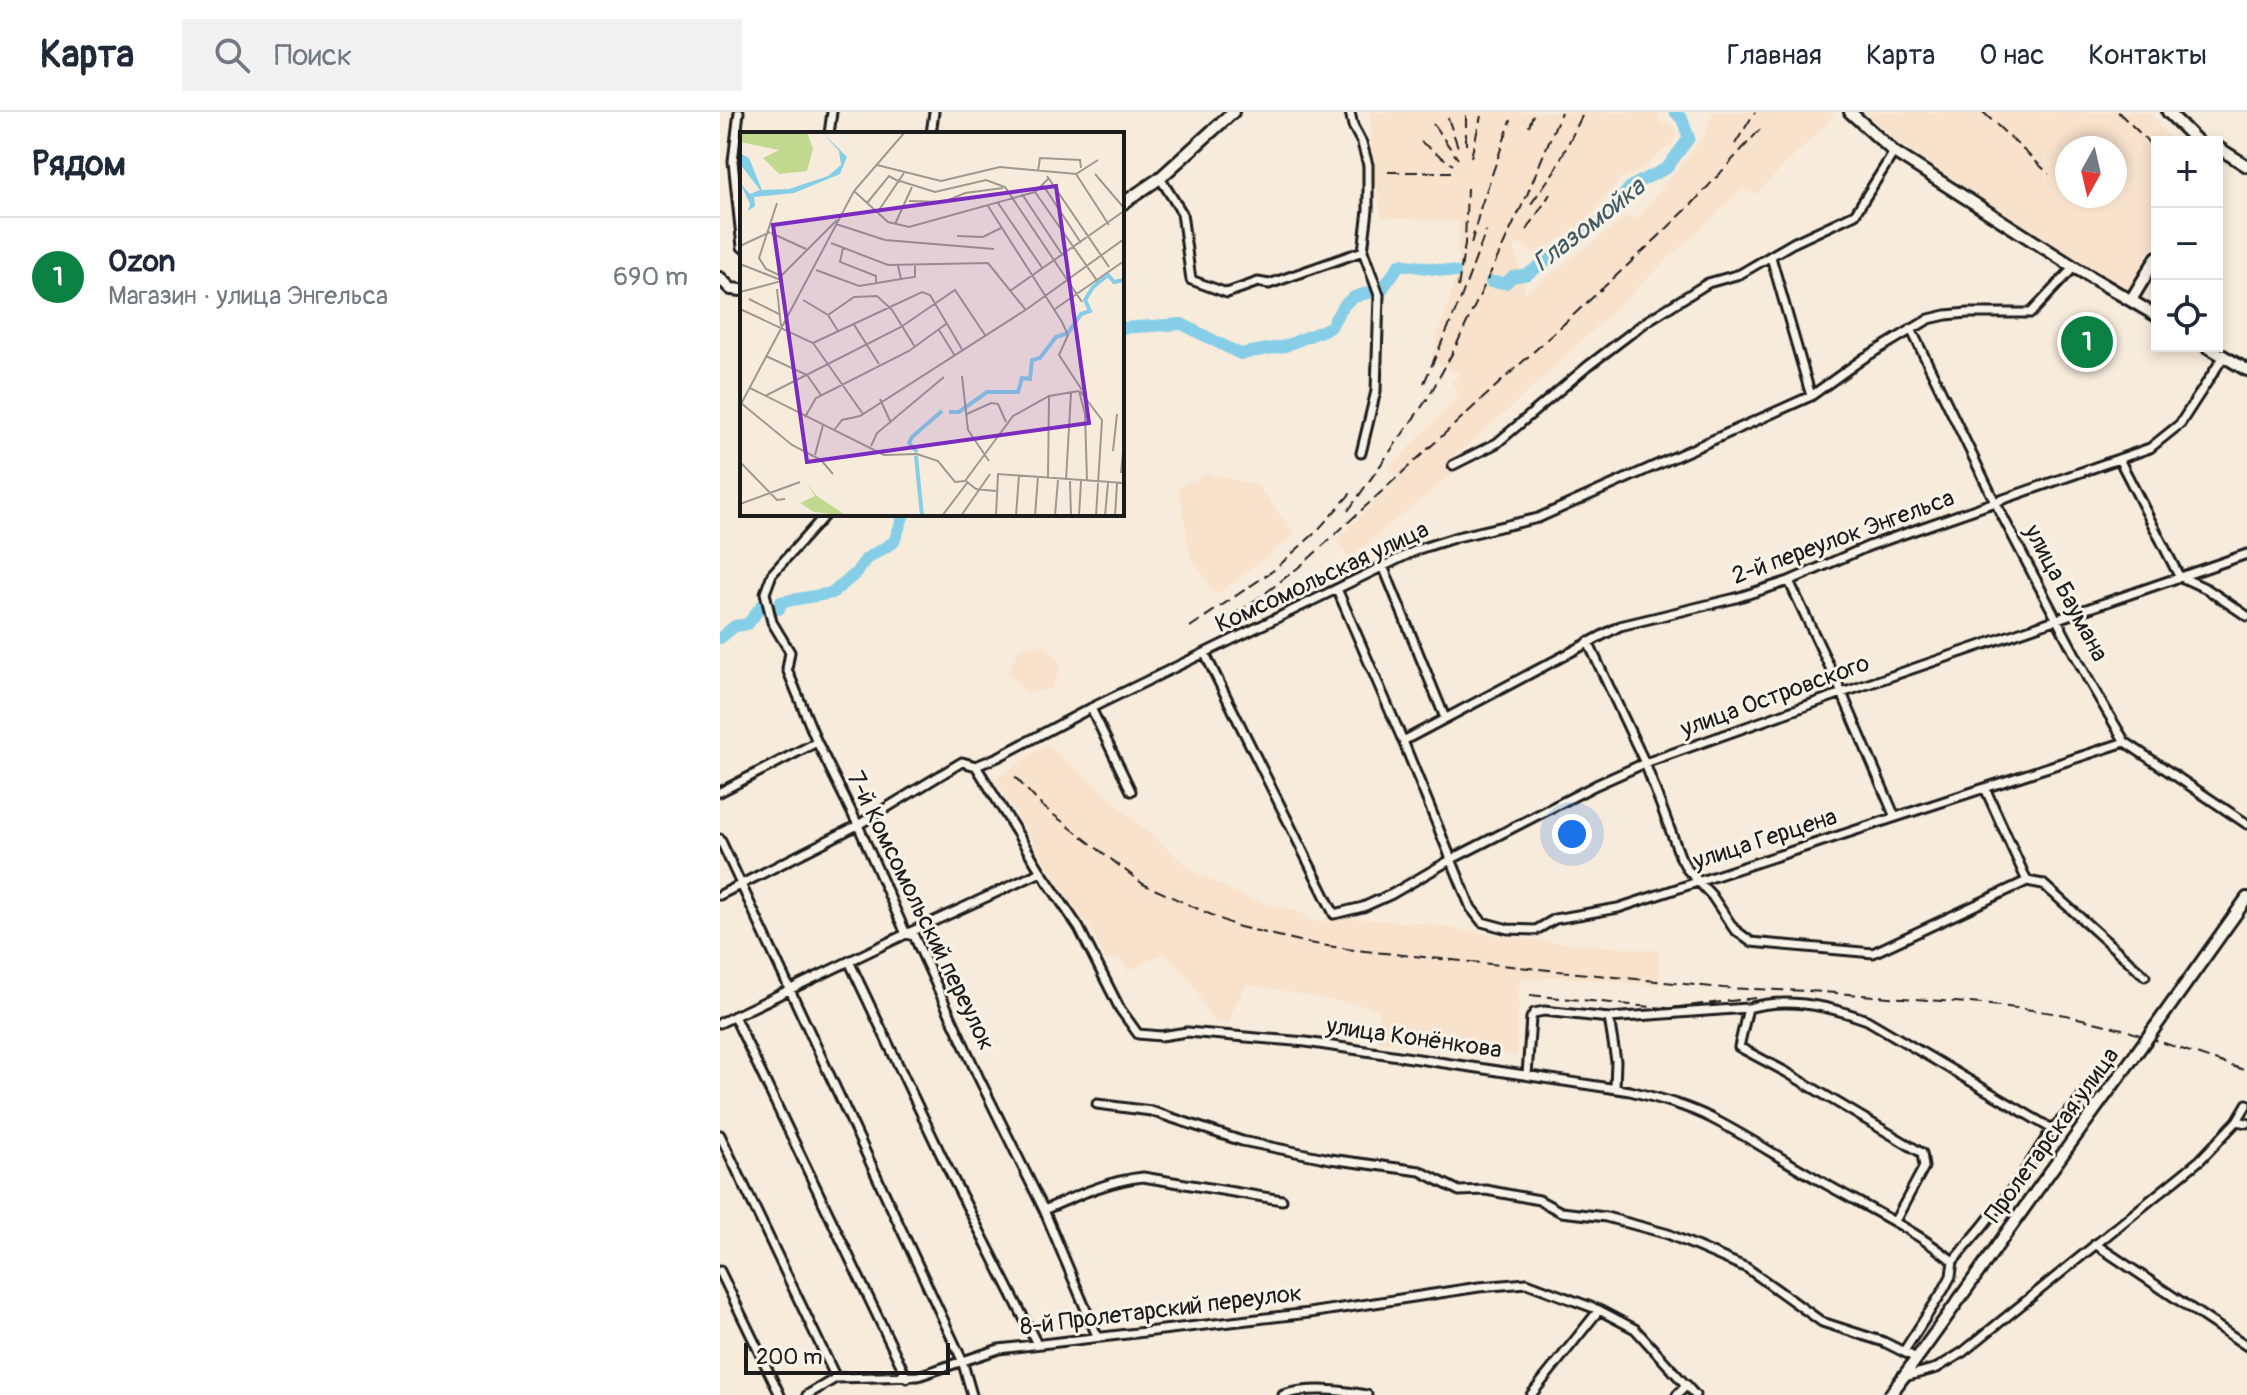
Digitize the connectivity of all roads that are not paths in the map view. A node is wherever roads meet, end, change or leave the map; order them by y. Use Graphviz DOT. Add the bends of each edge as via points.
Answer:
graph roads {
  1 [pos="739,112"];
  2 [pos="832,112"];
  3 [pos="934,112"];
  4 [pos="1233,112"];
  5 [pos="1350,112"];
  6 [pos="1850,112"];
  7 [pos="2168,112"];
  8 [pos="829,132"];
  9 [pos="931,132"];
  10 [pos="2192,136"];
  11 [pos="2223,151"];
  12 [pos="1894,152"];
  13 [pos="2247,166"];
  14 [pos="1160,178"];
  15 [pos="1124,203"];
  16 [pos="740,228"];
  17 [pos="1363,251"];
  18 [pos="1771,257"];
  19 [pos="2074,267"];
  20 [pos="2151,267"];
  21 [pos="720,278"];
  22 [pos="736,289"];
  23 [pos="2131,300"];
  24 [pos="2151,312"];
  25 [pos="1911,329"];
  26 [pos="2217,352"];
  27 [pos="2224,356"];
  28 [pos="2247,370"];
  29 [pos="1811,396"];
  30 [pos="1361,453"];
  31 [pos="2119,459"];
  32 [pos="1453,465"];
  33 [pos="1995,502"];
  34 [pos="824,516"];
  35 [pos="2247,554"];
  36 [pos="1383,566"];
  37 [pos="2179,576"];
  38 [pos="1789,581"];
  39 [pos="1337,589"];
  40 [pos="2247,616"];
  41 [pos="2058,619"];
  42 [pos="1588,642"];
  43 [pos="1205,654"];
  44 [pos="1842,693"];
  45 [pos="1091,708"];
  46 [pos="1445,718"];
  47 [pos="1403,741"];
  48 [pos="817,742"];
  49 [pos="2125,742"];
  50 [pos="1645,763"];
  51 [pos="976,766"];
  52 [pos="1985,788"];
  53 [pos="1131,791"];
  54 [pos="720,792"];
  55 [pos="1895,817"];
  56 [pos="2247,824"];
  57 [pos="858,825"];
  58 [pos="720,839"];
  59 [pos="1452,859"];
  60 [pos="1041,872"];
  61 [pos="2027,881"];
  62 [pos="1699,882"];
  63 [pos="742,883"];
  64 [pos="720,895"];
  65 [pos="2247,898"];
  66 [pos="906,934"];
  67 [pos="849,961"];
  68 [pos="2145,976"];
  69 [pos="791,989"];
  70 [pos="1748,1008"];
  71 [pos="734,1016"];
  72 [pos="1609,1018"];
  73 [pos="720,1023"];
  74 [pos="1527,1075"];
  75 [pos="2097,1075"];
  76 [pos="1615,1088"];
  77 [pos="1097,1104"];
  78 [pos="2247,1104"];
  79 [pos="2237,1121"];
  80 [pos="2247,1123"];
  81 [pos="2052,1129"];
  82 [pos="720,1135"];
  83 [pos="1282,1200"];
  84 [pos="1044,1210"];
  85 [pos="1895,1221"];
  86 [pos="2095,1244"];
  87 [pos="1953,1261"];
  88 [pos="720,1271"];
  89 [pos="1599,1310"];
  90 [pos="1097,1336"];
  91 [pos="1037,1344"];
  92 [pos="2247,1346"];
  93 [pos="1904,1351"];
  94 [pos="1918,1359"];
  95 [pos="962,1360"];
  96 [pos="1904,1377"];
  97 [pos="836,1378"];
  98 [pos="907,1378"];
  99 [pos="1687,1385"];
  100 [pos="780,1395"];
  101 [pos="807,1395"];
  102 [pos="972,1395"];
  103 [pos="1283,1395"];
  104 [pos="1367,1395"];
  105 [pos="1531,1395"];
  106 [pos="1677,1395"];
  107 [pos="1695,1395"];
  108 [pos="1890,1395"];
  1 -- 16 [label="street" via="733,161"];
  2 -- 8 [label="street"];
  3 -- 9 [label="street"];
  4 -- 14 [label="street"];
  5 -- 17 [label="street" via="1368,165"];
  6 -- 12 [label="street"];
  7 -- 10 [label="street"];
  11 -- 13 [label="street"];
  12 -- 18 [label="street" via="1855,214"];
  12 -- 19 [label="street"];
  14 -- 15 [label="street"];
  14 -- 17 [label="street" via="1182,213 1191,280 1227,293"];
  17 -- 30 [label="street" via="1379,295 1376,391"];
  18 -- 29 [label="street"];
  18 -- 32 [label="street" via="1708,283 1647,321 1497,443"];
  19 -- 23 [label="street"];
  19 -- 25 [label="street, Комсомольская улица" via="2031,313 1946,315"];
  20 -- 23 [label="street"];
  21 -- 22 [label="street"];
  23 -- 24 [label="street"];
  25 -- 29 [label="street, Комсомольская улица"];
  25 -- 33 [label="street, улица Баумана"];
  26 -- 27 [label="street"];
  27 -- 28 [label="street"];
  27 -- 31 [label="street, 2-й переулок Энгельса" via="2180,424 2150,448"];
  29 -- 36 [label="street, Комсомольская улица" via="1538,518 1457,537"];
  31 -- 33 [label="street, 2-й переулок Энгельса"];
  31 -- 37 [label="street"];
  33 -- 38 [label="street, 2-й переулок Энгельса" via="1869,546"];
  33 -- 41 [label="street, улица Баумана"];
  34 -- 48 [label="street, 7-й Комсомольский переулок" via="772,574 765,593 772,622 790,652 787,669"];
  35 -- 37 [label="street, улица Островского"];
  36 -- 39 [label="street, Комсомольская улица"];
  36 -- 46 [label="street"];
  37 -- 40 [label="street"];
  37 -- 41 [label="street, улица Островского"];
  38 -- 42 [label="street, 2-й переулок Энгельса" via="1620,626"];
  38 -- 44 [label="street"];
  39 -- 43 [label="street, Комсомольская улица"];
  39 -- 47 [label="street, улица Герцена"];
  41 -- 44 [label="street, улица Островского"];
  41 -- 49 [label="street, улица Баумана"];
  42 -- 46 [label="street, 2-й переулок Энгельса"];
  42 -- 50 [label="street"];
  43 -- 45 [label="street, Комсомольская улица"];
  43 -- 59 [label="street, улица Островского" via="1334,914 1392,894"];
  44 -- 50 [label="street, улица Островского"];
  44 -- 55 [label="street"];
  45 -- 51 [label="street, Комсомольская улица"];
  45 -- 53 [label="street"];
  46 -- 47 [label="street, 2-й переулок Энгельса"];
  47 -- 59 [label="street, улица Герцена"];
  48 -- 54 [label="street"];
  48 -- 57 [label="street, 7-й Комсомольский переулок"];
  49 -- 52 [label="street, улица Герцена"];
  49 -- 56 [label="street, улица Баумана"];
  50 -- 59 [label="street, улица Островского"];
  50 -- 62 [label="street" via="1680,856"];
  51 -- 57 [label="street, Комсомольская улица" via="962,762"];
  51 -- 60 [label="street, улица Конёнкова"];
  52 -- 55 [label="street, улица Герцена"];
  52 -- 61 [label="street"];
  55 -- 62 [label="street, улица Герцена"];
  57 -- 63 [label="street, Комсомольская улица"];
  57 -- 66 [label="street, 7-й Комсомольский переулок"];
  58 -- 63 [label="street"];
  59 -- 62 [label="street, улица Герцена" via="1482,922 1508,929 1536,930 1555,919 1618,908"];
  60 -- 66 [label="street"];
  60 -- 74 [label="street, улица Конёнкова" via="1138,1034 1187,1032 1306,1042"];
  61 -- 62 [label="street" via="1873,953 1751,942 1734,929"];
  61 -- 68 [label="street" via="2043,884"];
  63 -- 64 [label="street, Комсомольская улица"];
  63 -- 69 [label="street"];
  65 -- 94 [label="street, Пролетарская улица, bridge"];
  66 -- 67 [label="street"];
  66 -- 84 [label="street, 7-й Комсомольский переулок" via="914,936"];
  67 -- 69 [label="street"];
  67 -- 91 [label="street"];
  69 -- 71 [label="street"];
  69 -- 95 [label="street"];
  70 -- 72 [label="street"];
  70 -- 81 [label="street" via="1814,1005 1867,1020"];
  70 -- 85 [label="street" via="1739,1047 1922,1153 1924,1167"];
  71 -- 73 [label="street"];
  71 -- 98 [label="street"];
  72 -- 74 [label="street" via="1534,1013"];
  72 -- 76 [label="street"];
  74 -- 76 [label="street, улица Конёнкова"];
  75 -- 81 [label="street, Пролетарская улица"];
  76 -- 85 [label="street, улица Конёнкова" via="1710,1117"];
  77 -- 93 [label="street" via="1151,1111 1242,1141 1420,1171 1459,1191 1486,1190 1539,1200 1561,1212 1606,1217 1668,1234 1747,1268 1822,1322"];
  78 -- 79 [label="street"];
  79 -- 80 [label="street"];
  79 -- 86 [label="street" via="2200,1160"];
  81 -- 87 [label="street, Пролетарская улица" via="2019,1180"];
  82 -- 97 [label="street"];
  83 -- 84 [label="street" via="1143,1177 1103,1185"];
  84 -- 90 [label="street, 7-й Комсомольский переулок"];
  85 -- 87 [label="street, улица Конёнкова"];
  86 -- 92 [label="street"];
  86 -- 96 [label="street" via="1963,1352 1937,1368"];
  87 -- 93 [label="street, Пролетарская улица" via="1944,1289"];
  88 -- 100 [label="street"];
  89 -- 90 [label="street, 8-й Пролетарский переулок" via="1527,1283"];
  89 -- 99 [label="street" via="1635,1329"];
  89 -- 105 [label="street"];
  90 -- 91 [label="street, 8-й Пролетарский переулок"];
  91 -- 95 [label="street, 8-й Пролетарский переулок"];
  93 -- 94 [label="street"];
  94 -- 96 [label="street, Пролетарская улица"];
  95 -- 98 [label="street, 8-й Пролетарский переулок"];
  95 -- 102 [label="street"];
  96 -- 108 [label="street, Пролетарская улица"];
  97 -- 98 [label="street, 8-й Пролетарский переулок"];
  97 -- 101 [label="street"];
  99 -- 106 [label="street"];
  99 -- 107 [label="street"];
  103 -- 104 [label="street"];
}
